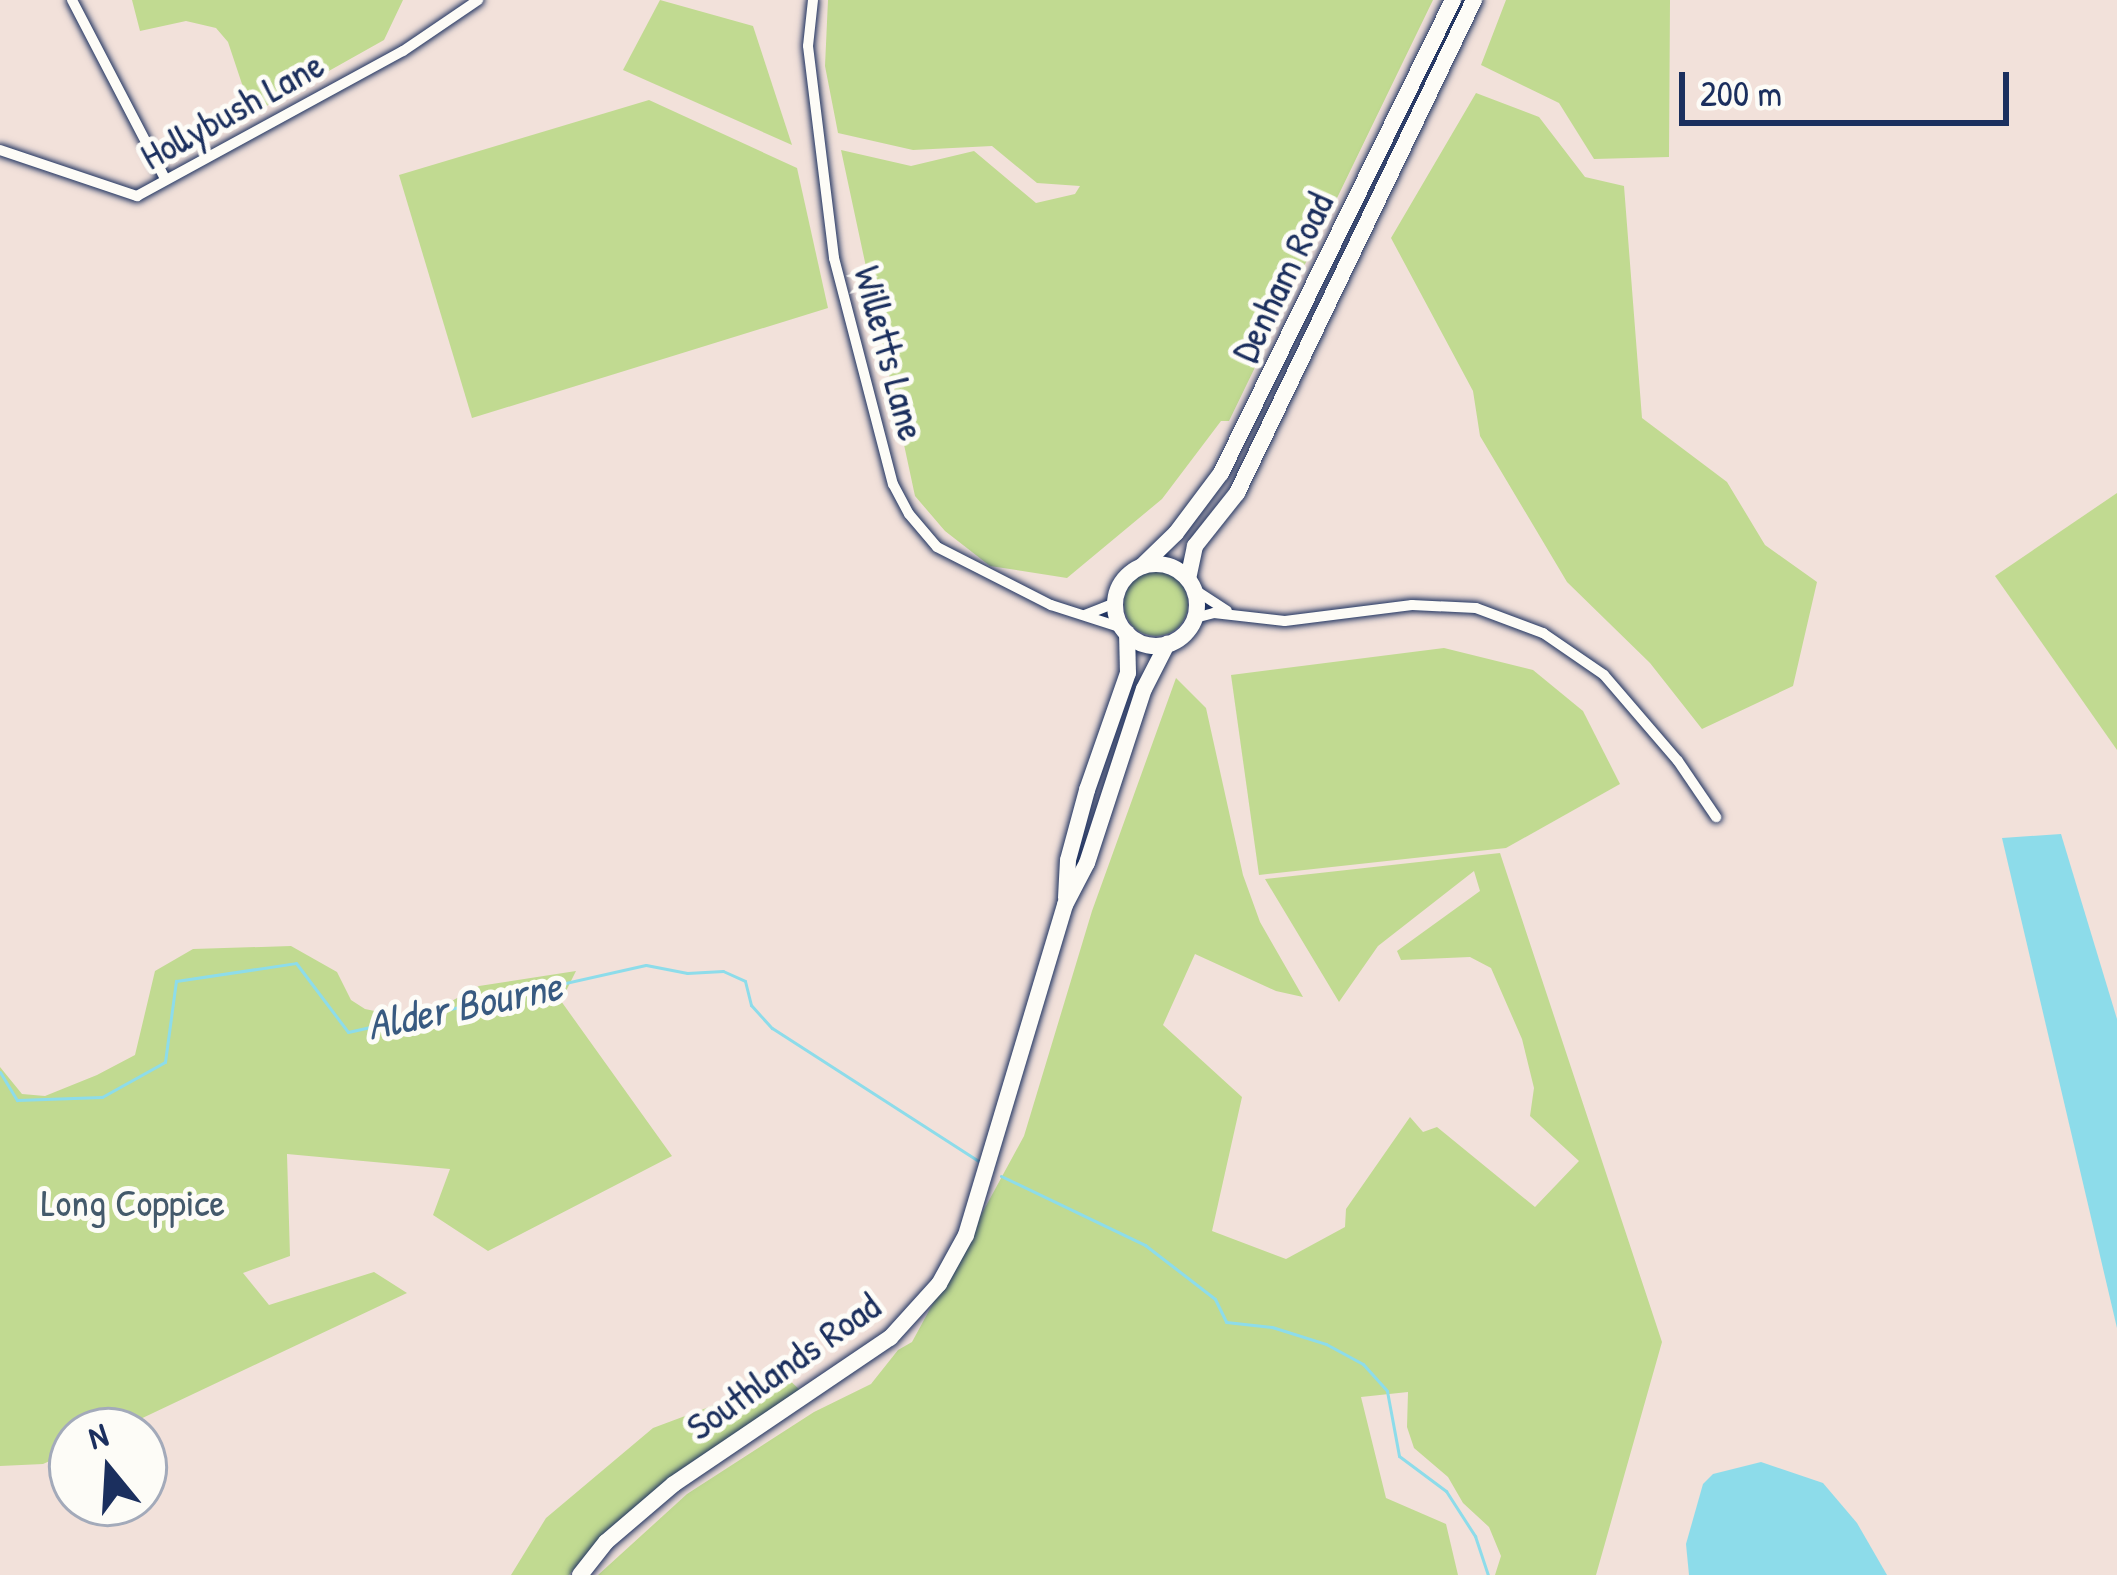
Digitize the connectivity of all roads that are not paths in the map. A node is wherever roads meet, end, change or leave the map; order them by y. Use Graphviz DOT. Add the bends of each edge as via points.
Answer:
graph roads {
  1 [pos="72,0"];
  2 [pos="478,0"];
  3 [pos="813,0"];
  4 [pos="1453,0"];
  5 [pos="1474,0"];
  6 [pos="0,150"];
  7 [pos="165,178"];
  8 [pos="1142,566"];
  9 [pos="1191,585"];
  10 [pos="1115,603"];
  11 [pos="1229,614"];
  12 [pos="1082,616"];
  13 [pos="1195,618"];
  14 [pos="1124,630"];
  15 [pos="1167,644"];
  16 [pos="1716,817"];
  17 [pos="1066,904"];
  18 [pos="580,1575"];
  1 -- 7 [label="street"];
  2 -- 7 [label="street, Hollybush Lane" via="403,51"];
  3 -- 12 [label="street, Willetts Lane" via="808,46 834,258 893,484 938,547"];
  4 -- 8 [label="main road, Denham Road" via="1221,473"];
  5 -- 9 [label="main road, Denham Road" via="1237,494 1195,546"];
  6 -- 7 [label="street, Hollybush Lane" via="137,196"];
  8 -- 9 [label="main road" via="1167,565"];
  8 -- 10 [label="main road" via="1123,580"];
  9 -- 11 [label="street"];
  9 -- 13 [label="main road"];
  10 -- 12 [label="street"];
  10 -- 14 [label="main road"];
  11 -- 13 [label="street"];
  11 -- 16 [label="street" via="1285,621 1412,605 1476,608 1543,633 1604,675"];
  12 -- 14 [label="street, Willetts Lane"];
  13 -- 15 [label="main road"];
  14 -- 15 [label="main road" via="1145,644"];
  14 -- 17 [label="main road" via="1128,673 1067,860"];
  15 -- 17 [label="main road"];
  17 -- 18 [label="main road, Southlands Road" via="966,1235 939,1284 890,1339 674,1484"];
}
